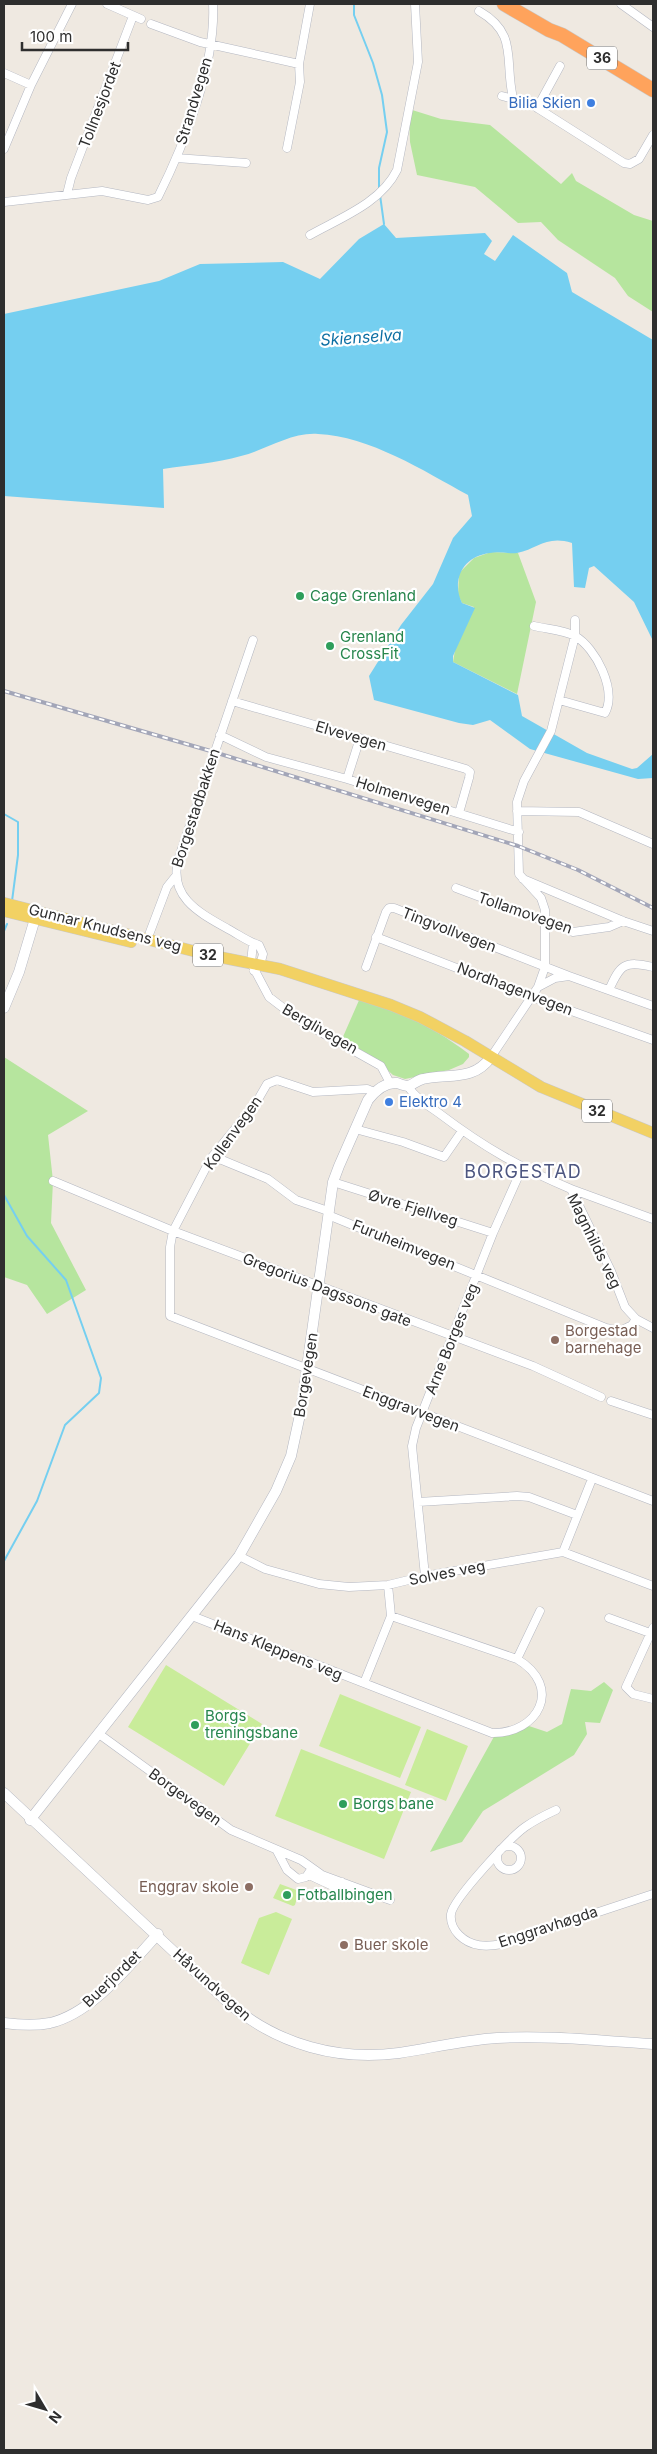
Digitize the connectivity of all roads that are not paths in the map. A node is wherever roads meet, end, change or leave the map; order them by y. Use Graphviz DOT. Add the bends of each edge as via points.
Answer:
graph roads {
  1 [pos="72,4"];
  2 [pos="108,4"];
  3 [pos="213,4"];
  4 [pos="310,4"];
  5 [pos="415,4"];
  6 [pos="504,4"];
  7 [pos="621,4"];
  8 [pos="479,11"];
  9 [pos="151,24"];
  10 [pos="653,27"];
  11 [pos="549,30"];
  12 [pos="211,44"];
  13 [pos="299,64"];
  14 [pos="560,66"];
  15 [pos="4,73"];
  16 [pos="32,85"];
  17 [pos="653,90"];
  18 [pos="502,96"];
  19 [pos="513,98"];
  20 [pos="653,101"];
  21 [pos="537,108"];
  22 [pos="6,134"];
  23 [pos="653,135"];
  24 [pos="287,148"];
  25 [pos="4,149"];
  26 [pos="176,158"];
  27 [pos="246,163"];
  28 [pos="67,194"];
  29 [pos="4,202"];
  30 [pos="310,235"];
  31 [pos="575,620"];
  32 [pos="534,626"];
  33 [pos="575,636"];
  34 [pos="252,640"];
  35 [pos="559,700"];
  36 [pos="232,701"];
  37 [pos="220,735"];
  38 [pos="360,738"];
  39 [pos="470,772"];
  40 [pos="347,779"];
  41 [pos="517,811"];
  42 [pos="459,813"];
  43 [pos="519,832"];
  44 [pos="653,844"];
  45 [pos="175,877"];
  46 [pos="521,878"];
  47 [pos="456,888"];
  48 [pos="4,903"];
  49 [pos="4,911"];
  50 [pos="36,916"];
  51 [pos="623,921"];
  52 [pos="546,923"];
  53 [pos="653,931"];
  54 [pos="150,932"];
  55 [pos="376,937"];
  56 [pos="366,967"];
  57 [pos="545,967"];
  58 [pos="653,967"];
  59 [pos="256,970"];
  60 [pos="569,976"];
  61 [pos="538,987"];
  62 [pos="608,990"];
  63 [pos="532,997"];
  64 [pos="653,1006"];
  65 [pos="4,1008"];
  66 [pos="653,1040"];
  67 [pos="489,1060"];
  68 [pos="390,1083"];
  69 [pos="408,1086"];
  70 [pos="374,1092"];
  71 [pos="355,1129"];
  72 [pos="462,1130"];
  73 [pos="653,1133"];
  74 [pos="211,1158"];
  75 [pos="522,1168"];
  76 [pos="53,1181"];
  77 [pos="333,1182"];
  78 [pos="571,1189"];
  79 [pos="328,1213"];
  80 [pos="653,1219"];
  81 [pos="173,1231"];
  82 [pos="493,1233"];
  83 [pos="477,1275"];
  84 [pos="320,1288"];
  85 [pos="170,1316"];
  86 [pos="636,1319"];
  87 [pos="653,1328"];
  88 [pos="452,1336"];
  89 [pos="307,1369"];
  90 [pos="601,1397"];
  91 [pos="611,1401"];
  92 [pos="422,1414"];
  93 [pos="653,1415"];
  94 [pos="592,1479"];
  95 [pos="653,1501"];
  96 [pos="418,1502"];
  97 [pos="577,1516"];
  98 [pos="563,1552"];
  99 [pos="239,1556"];
  100 [pos="425,1576"];
  101 [pos="388,1584"];
  102 [pos="653,1586"];
  103 [pos="540,1611"];
  104 [pos="192,1616"];
  105 [pos="391,1616"];
  106 [pos="609,1618"];
  107 [pos="652,1631"];
  108 [pos="517,1659"];
  109 [pos="364,1682"];
  110 [pos="653,1699"];
  111 [pos="99,1734"];
  112 [pos="4,1793"];
  113 [pos="556,1810"];
  114 [pos="30,1820"];
  115 [pos="277,1851"];
  116 [pos="310,1872"];
  117 [pos="653,1894"];
  118 [pos="390,1900"];
  119 [pos="158,1934"];
  120 [pos="4,2023"];
  121 [pos="653,2044"];
  1 -- 16 [label="street"];
  2 -- 28 [label="street, Tollnesjordet" via="137,18"];
  3 -- 12 [label="street, Strandvegen"];
  4 -- 13 [label="street"];
  5 -- 30 [label="street" via="418,62 397,170 378,195"];
  6 -- 11 [label="highway, 36"];
  7 -- 10 [label="street"];
  8 -- 19 [label="street" via="490,18 506,38"];
  9 -- 12 [label="street, Strandvegen"];
  11 -- 17 [label="highway, 36" via="562,34"];
  11 -- 20 [label="highway, 36"];
  12 -- 13 [label="street, Strandvegen"];
  12 -- 26 [label="street, Strandvegen"];
  13 -- 24 [label="street" via="300,82"];
  14 -- 21 [label="street"];
  15 -- 16 [label="street"];
  16 -- 22 [label="street"];
  18 -- 19 [label="street"];
  19 -- 21 [label="street"];
  21 -- 23 [label="street" via="624,163 635,162"];
  22 -- 25 [label="street"];
  26 -- 27 [label="street, Strandvegen"];
  26 -- 28 [label="street, Strandvegen" via="154,200 102,191"];
  28 -- 29 [label="street, Strandvegen"];
  31 -- 33 [label="street"];
  32 -- 33 [label="street"];
  33 -- 35 [label="street"];
  33 -- 35 [label="street" via="600,665 607,681 609,705 605,713"];
  34 -- 36 [label="street, Borgestadbakken"];
  35 -- 41 [label="street" via="552,731 524,781"];
  36 -- 37 [label="street, Borgestadbakken"];
  36 -- 38 [label="street, Elvevegen"];
  37 -- 40 [label="street, Holmenvegen" via="266,756"];
  37 -- 45 [label="street, Borgestadbakken"];
  38 -- 39 [label="street, Elvevegen"];
  38 -- 40 [label="street, Holmenvegen"];
  39 -- 42 [label="street, Holmenvegen"];
  40 -- 42 [label="street, Holmenvegen"];
  41 -- 43 [label="street"];
  41 -- 44 [label="street" via="579,812"];
  42 -- 43 [label="street, Holmenvegen"];
  43 -- 46 [label="street" via="517,862"];
  45 -- 54 [label="street" via="167,887"];
  45 -- 59 [label="street, Borgestadbakken" via="182,895 196,911 259,945 262,950"];
  46 -- 51 [label="street"];
  46 -- 52 [label="street" via="544,903"];
  47 -- 52 [label="street, Tollamovegen"];
  48 -- 50 [label="main road, Gunnar Knudsens veg / 32"];
  49 -- 50 [label="main road, Gunnar Knudsens veg / 32"];
  50 -- 59 [label="main road, Gunnar Knudsens veg / 32"];
  50 -- 65 [label="main road"];
  51 -- 52 [label="street, Tollamovegen" via="618,925 580,932"];
  51 -- 53 [label="street"];
  52 -- 57 [label="street"];
  55 -- 56 [label="street, Tingvollvegen"];
  55 -- 57 [label="street, Tingvollvegen" via="386,912 394,908"];
  55 -- 63 [label="street, Nordhagenvegen"];
  57 -- 60 [label="street, Tingvollvegen"];
  57 -- 61 [label="street"];
  58 -- 62 [label="street" via="620,967"];
  59 -- 67 [label="main road, Gunnar Knudsens veg / 32" via="309,977 407,1010"];
  59 -- 68 [label="street, Berglivegen" via="269,997 282,1009 381,1066"];
  60 -- 61 [label="street" via="554,978"];
  60 -- 62 [label="street, Tingvollvegen"];
  61 -- 63 [label="street"];
  62 -- 64 [label="street, Tingvollvegen"];
  63 -- 66 [label="street, Nordhagenvegen"];
  63 -- 67 [label="street"];
  67 -- 69 [label="main road" via="475,1072 424,1079"];
  67 -- 73 [label="main road, Gunnar Knudsens veg / 32" via="522,1082"];
  68 -- 69 [label="main road"];
  68 -- 70 [label="main road"];
  69 -- 72 [label="street" via="417,1097"];
  70 -- 71 [label="main road, Borgevegen"];
  70 -- 74 [label="street, Kollenvegen" via="367,1089 313,1092 271,1081"];
  71 -- 72 [label="street" via="444,1157"];
  71 -- 77 [label="main road, Borgevegen"];
  72 -- 75 [label="street"];
  74 -- 79 [label="street, Furuheimvegen" via="268,1179 296,1200"];
  74 -- 81 [label="street, Kollenvegen"];
  75 -- 78 [label="street, Magnhilds veg"];
  75 -- 82 [label="street, Arne Borges veg"];
  76 -- 81 [label="street, Gregorius Dagssons gate"];
  77 -- 79 [label="main road, Borgevegen"];
  77 -- 82 [label="street, Øvre Fjellveg"];
  78 -- 80 [label="street"];
  78 -- 86 [label="street, Magnhilds veg" via="625,1307"];
  79 -- 83 [label="street, Furuheimvegen"];
  79 -- 84 [label="main road, Borgevegen"];
  81 -- 84 [label="street, Gregorius Dagssons gate"];
  81 -- 85 [label="street, Kollenvegen"];
  82 -- 83 [label="street, Arne Borges veg"];
  83 -- 86 [label="street, Furuheimvegen" via="606,1328 620,1331"];
  83 -- 88 [label="street, Arne Borges veg"];
  84 -- 88 [label="street, Gregorius Dagssons gate"];
  84 -- 89 [label="main road, Borgevegen"];
  85 -- 89 [label="street, Enggravvegen"];
  86 -- 87 [label="street"];
  88 -- 90 [label="street, Gregorius Dagssons gate" via="533,1366"];
  88 -- 92 [label="street, Arne Borges veg"];
  89 -- 92 [label="street, Enggravvegen"];
  89 -- 99 [label="main road, Borgevegen" via="291,1456 268,1507"];
  91 -- 93 [label="street"];
  92 -- 94 [label="street, Enggravvegen"];
  92 -- 96 [label="street, Arne Borges veg" via="412,1446"];
  94 -- 95 [label="street, Enggravvegen"];
  94 -- 97 [label="street"];
  96 -- 97 [label="street" via="517,1496 528,1497"];
  96 -- 100 [label="street, Arne Borges veg"];
  97 -- 98 [label="street"];
  98 -- 100 [label="street, Solves veg"];
  98 -- 102 [label="street"];
  99 -- 101 [label="street, Solves veg" via="265,1569 319,1584 349,1587"];
  99 -- 104 [label="main road, Borgevegen"];
  100 -- 101 [label="street, Solves veg"];
  101 -- 105 [label="street"];
  103 -- 108 [label="street"];
  104 -- 109 [label="street, Hans Kleppens veg"];
  104 -- 111 [label="main road, Borgevegen"];
  105 -- 108 [label="street, Hans Kleppens veg"];
  105 -- 109 [label="street"];
  106 -- 107 [label="street"];
  107 -- 110 [label="street" via="626,1687 633,1694"];
  108 -- 109 [label="street, Hans Kleppens veg" via="538,1675 542,1693 538,1710 526,1723 502,1733 462,1723"];
  111 -- 114 [label="main road, Borgevegen"];
  111 -- 115 [label="street, Borgevegen" via="220,1823"];
  112 -- 114 [label="main road, Håvundvegen"];
  113 -- 117 [label="street, Enggravhøgda" via="526,1826 500,1850 458,1900 451,1914 457,1934 475,1945 502,1944"];
  114 -- 119 [label="main road, Håvundvegen"];
  115 -- 116 [label="street, Borgevegen" via="301,1860"];
  115 -- 116 [label="street, Borgevegen" via="294,1876 301,1879"];
  116 -- 118 [label="street, Borgevegen"];
  119 -- 120 [label="main road, Buerjordet" via="98,1996 80,2010 50,2023"];
  119 -- 121 [label="main road, Håvundvegen" via="246,2017 287,2040 316,2049 373,2055 518,2037"];
}
